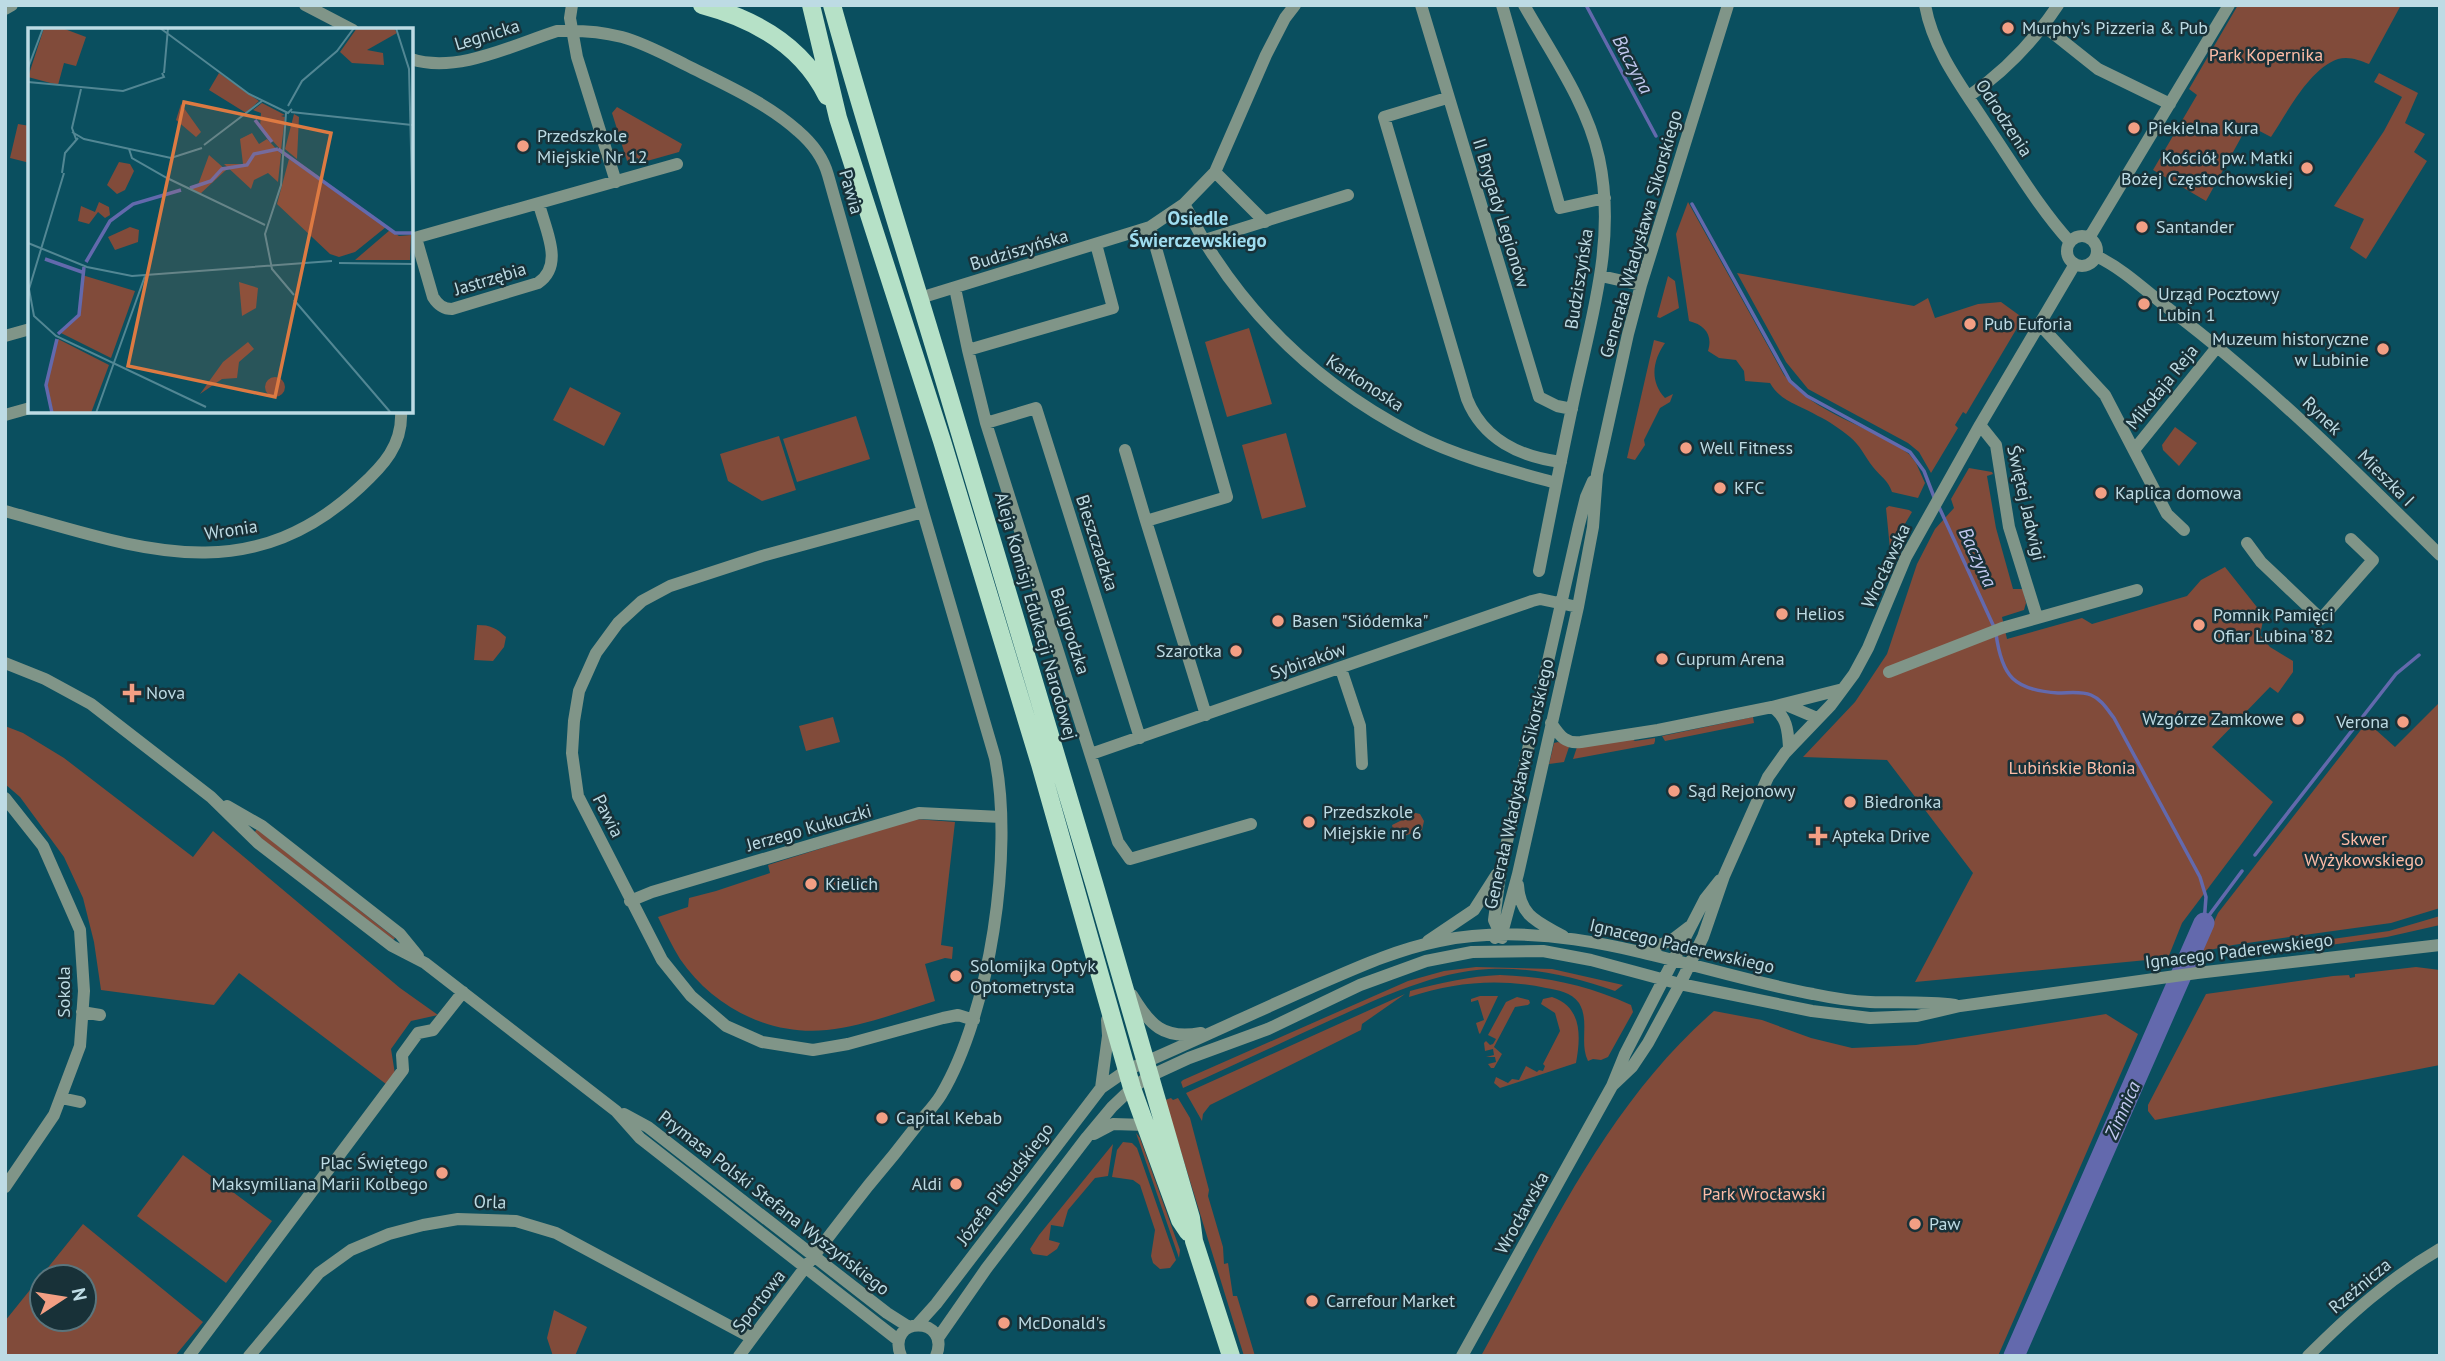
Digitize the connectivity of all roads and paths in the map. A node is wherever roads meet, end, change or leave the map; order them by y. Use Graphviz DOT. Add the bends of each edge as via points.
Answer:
graph roads {
  1 [pos="12,5"];
  2 [pos="305,5"];
  3 [pos="572,5"];
  4 [pos="702,5"];
  5 [pos="811,5"];
  6 [pos="832,5"];
  7 [pos="1295,5"];
  8 [pos="1502,5"];
  9 [pos="1524,5"];
  10 [pos="1728,5"];
  11 [pos="1925,5"];
  12 [pos="2058,5"];
  13 [pos="2229,5"];
  14 [pos="5,9"];
  15 [pos="1422,10"];
  16 [pos="2044,26"];
  17 [pos="349,28"];
  18 [pos="572,30"];
  19 [pos="413,60"];
  20 [pos="1969,96"];
  21 [pos="1447,99"];
  22 [pos="2170,104"];
  23 [pos="838,118"];
  24 [pos="677,164"];
  25 [pos="1215,172"];
  26 [pos="616,182"];
  27 [pos="1348,195"];
  28 [pos="1605,198"];
  29 [pos="538,204"];
  30 [pos="1184,204"];
  31 [pos="1265,222"];
  32 [pos="1150,226"];
  33 [pos="2090,238"];
  34 [pos="413,239"];
  35 [pos="1205,240"];
  36 [pos="2070,242"];
  37 [pos="1096,244"];
  38 [pos="2096,256"];
  39 [pos="2075,264"];
  40 [pos="1601,276"];
  41 [pos="1641,285"];
  42 [pos="955,288"];
  43 [pos="920,298"];
  44 [pos="2040,325"];
  45 [pos="28,330"];
  46 [pos="5,336"];
  47 [pos="2218,346"];
  48 [pos="968,350"];
  49 [pos="28,409"];
  50 [pos="1572,409"];
  51 [pos="401,413"];
  52 [pos="5,415"];
  53 [pos="986,424"];
  54 [pos="1980,425"];
  55 [pos="1125,450"];
  56 [pos="2134,450"];
  57 [pos="2338,455"];
  58 [pos="1561,462"];
  59 [pos="1597,474"];
  60 [pos="1556,483"];
  61 [pos="5,510"];
  62 [pos="923,512"];
  63 [pos="1146,522"];
  64 [pos="2184,530"];
  65 [pos="2351,538"];
  66 [pos="2247,543"];
  67 [pos="2439,554"];
  68 [pos="1539,571"];
  69 [pos="2137,590"];
  70 [pos="1562,604"];
  71 [pos="1577,607"];
  72 [pos="2037,617"];
  73 [pos="5,663"];
  74 [pos="1341,669"];
  75 [pos="1889,672"];
  76 [pos="1844,689"];
  77 [pos="1778,706"];
  78 [pos="1206,715"];
  79 [pos="1817,718"];
  80 [pos="1551,723"];
  81 [pos="1140,738"];
  82 [pos="1789,747"];
  83 [pos="1091,754"];
  84 [pos="1362,764"];
  85 [pos="5,798"];
  86 [pos="1001,817"];
  87 [pos="1251,824"];
  88 [pos="1501,868"];
  89 [pos="1518,874"];
  90 [pos="1724,876"];
  91 [pos="630,901"];
  92 [pos="1692,925"];
  93 [pos="1499,935"];
  94 [pos="1568,939"];
  95 [pos="1422,945"];
  96 [pos="2440,945"];
  97 [pos="1514,950"];
  98 [pos="1479,952"];
  99 [pos="1641,952"];
  100 [pos="1673,961"];
  101 [pos="1689,965"];
  102 [pos="1122,979"];
  103 [pos="1664,980"];
  104 [pos="1680,984"];
  105 [pos="463,992"];
  106 [pos="1105,996"];
  107 [pos="1960,1006"];
  108 [pos="82,1012"];
  109 [pos="100,1015"];
  110 [pos="974,1020"];
  111 [pos="1211,1031"];
  112 [pos="1148,1069"];
  113 [pos="1127,1070"];
  114 [pos="1612,1086"];
  115 [pos="1101,1088"];
  116 [pos="1132,1088"];
  117 [pos="61,1098"];
  118 [pos="80,1102"];
  119 [pos="616,1111"];
  120 [pos="1145,1125"];
  121 [pos="1087,1137"];
  122 [pos="5,1187"];
  123 [pos="1194,1241"];
  124 [pos="2440,1249"];
  125 [pos="815,1256"];
  126 [pos="807,1267"];
  127 [pos="913,1326"];
  128 [pos="752,1338"];
  129 [pos="897,1349"];
  130 [pos="940,1349"];
  131 [pos="189,1356"];
  132 [pos="249,1356"];
  133 [pos="739,1356"];
  134 [pos="1231,1356"];
  135 [pos="1462,1356"];
  136 [pos="2308,1356"];
  1 -- 14 [label="street"];
  2 -- 17 [label="street"];
  3 -- 18 [label="street"];
  4 -- 23 [label="main road" via="757,24 790,47 823,88"];
  5 -- 23 [label="main road"];
  6 -- 43 [label="main road, Aleja Komisji Edukacji Narodowej"];
  7 -- 25 [label="street, Budziszyńska" via="1266,55"];
  8 -- 28 [label="street" via="1560,208"];
  9 -- 28 [label="street, Budziszyńska" via="1587,122 1599,156"];
  10 -- 41 [label="street, Generała Władysława Sikorskiego"];
  11 -- 20 [label="street, Odrodzenia" via="1936,44"];
  12 -- 16 [label="street"];
  13 -- 22 [label="street"];
  15 -- 21 [label="street, II Brygady Legionów"];
  16 -- 20 [label="street" via="1999,75"];
  16 -- 22 [label="street" via="2098,68"];
  18 -- 19 [label="street, Legnicka" via="458,62"];
  18 -- 26 [label="street"];
  18 -- 62 [label="street, Pawia" via="628,39 707,76 782,118 818,153"];
  20 -- 36 [label="street, Odrodzenia" via="2042,209"];
  21 -- 50 [label="street, II Brygady Legionów" via="1539,397"];
  21 -- 58 [label="street" via="1384,117 1467,399 1474,416 1497,441 1536,458"];
  22 -- 33 [label="street"];
  23 -- 106 [label="main road, Aleja Komisji Edukacji Narodowej" via="942,441"];
  24 -- 26 [label="street, Jastrzębia"];
  25 -- 30 [label="street, Budziszyńska"];
  25 -- 31 [label="street"];
  26 -- 29 [label="street, Jastrzębia"];
  27 -- 31 [label="street"];
  28 -- 40 [label="street, Budziszyńska"];
  29 -- 34 [label="street, Jastrzębia"];
  29 -- 34 [label="street, Jastrzębia" via="552,254 546,277 452,309 445,309 433,297"];
  30 -- 32 [label="street, Budziszyńska"];
  30 -- 35 [label="street, Karkonoska"];
  31 -- 35 [label="street"];
  32 -- 37 [label="street, Budziszyńska"];
  32 -- 63 [label="street" via="1227,497"];
  33 -- 36 [label="street"];
  33 -- 38 [label="street"];
  35 -- 60 [label="street, Karkonoska" via="1256,312 1338,390 1416,436"];
  36 -- 39 [label="street" via="2068,256"];
  37 -- 42 [label="street, Budziszyńska"];
  37 -- 48 [label="street" via="1113,308"];
  38 -- 39 [label="street" via="2089,265"];
  38 -- 47 [label="street" via="2117,267"];
  39 -- 44 [label="street, Wrocławska"];
  40 -- 41 [label="street"];
  40 -- 50 [label="street, Budziszyńska"];
  41 -- 59 [label="street, Generała Władysława Sikorskiego"];
  42 -- 43 [label="street, Budziszyńska"];
  42 -- 48 [label="street, Baligrodzka"];
  43 -- 102 [label="main road, Aleja Komisji Edukacji Narodowej"];
  44 -- 54 [label="street, Wrocławska"];
  44 -- 56 [label="street" via="2105,395"];
  45 -- 46 [label="street"];
  47 -- 56 [label="street, Mikołaja Reja"];
  47 -- 57 [label="street, Rynek"];
  48 -- 53 [label="street, Baligrodzka"];
  49 -- 52 [label="street"];
  50 -- 58 [label="street, Budziszyńska"];
  51 -- 61 [label="street, Wronia" via="396,444 378,471 335,511 257,546 189,554 133,546"];
  53 -- 81 [label="street, Bieszczadzka" via="1036,408"];
  53 -- 83 [label="street, Baligrodzka"];
  54 -- 72 [label="street, Świętej Jadwigi" via="1996,445 2009,527"];
  54 -- 76 [label="street, Wrocławska" via="1906,557 1863,659"];
  55 -- 63 [label="street"];
  56 -- 64 [label="street" via="2168,514"];
  57 -- 67 [label="street, Mieszka I"];
  58 -- 60 [label="street, Budziszyńska"];
  59 -- 70 [label="street, Generała Władysława Sikorskiego" via="1586,498"];
  59 -- 71 [label="street, Generała Władysława Sikorskiego"];
  60 -- 68 [label="street, Budziszyńska"];
  62 -- 86 [label="street, Pawia" via="995,758"];
  62 -- 91 [label="street, Pawia" via="670,586 642,601 618,623 596,653 579,691 572,753 578,796"];
  63 -- 78 [label="street"];
  65 -- 66 [label="street" via="2373,560 2320,619"];
  69 -- 72 [label="street"];
  70 -- 71 [label="street, Sybiraków"];
  70 -- 74 [label="street, Sybiraków" via="1532,601"];
  70 -- 88 [label="street, Generała Władysława Sikorskiego"];
  71 -- 80 [label="street, Generała Władysława Sikorskiego"];
  72 -- 75 [label="street"];
  73 -- 105 [label="street, Prymasa Polski Stefana Wyszyńskiego" via="91,704 211,797 258,843 392,946 422,961"];
  74 -- 78 [label="street, Sybiraków"];
  74 -- 84 [label="street" via="1360,726"];
  76 -- 77 [label="street"];
  76 -- 79 [label="street, Wrocławska"];
  77 -- 79 [label="street"];
  77 -- 80 [label="street" via="1573,743 1564,740"];
  77 -- 82 [label="street"];
  78 -- 81 [label="street, Sybiraków"];
  79 -- 82 [label="street, Wrocławska"];
  80 -- 89 [label="street, Generała Władysława Sikorskiego"];
  81 -- 83 [label="street, Sybiraków"];
  82 -- 90 [label="street, Wrocławska" via="1768,778"];
  83 -- 87 [label="street, Baligrodzka" via="1118,842 1130,859"];
  85 -- 108 [label="street, Sokola" via="43,846 80,930"];
  86 -- 91 [label="street, Jerzego Kukuczki" via="919,813"];
  86 -- 110 [label="street, Pawia" via="994,925"];
  88 -- 93 [label="street, Generała Władysława Sikorskiego" via="1494,920"];
  88 -- 95 [label="street" via="1474,910"];
  89 -- 93 [label="street, Generała Władysława Sikorskiego"];
  89 -- 94 [label="street" via="1520,900 1527,914"];
  90 -- 92 [label="street, Wrocławska"];
  90 -- 101 [label="street, Wrocławska"];
  91 -- 110 [label="street, Pawia" via="662,960 691,996 726,1026 762,1042 813,1051 943,1018"];
  92 -- 99 [label="street" via="1672,940"];
  92 -- 100 [label="street, Wrocławska"];
  93 -- 94 [label="street, Ignacego Paderewskiego"];
  93 -- 95 [label="street, Ignacego Paderewskiego"];
  93 -- 97 [label="street, Generała Władysława Sikorskiego"];
  93 -- 98 [label="street, Generała Władysława Sikorskiego"];
  94 -- 99 [label="street, Ignacego Paderewskiego"];
  95 -- 111 [label="street, Ignacego Paderewskiego" via="1393,953"];
  96 -- 107 [label="street, Ignacego Paderewskiego"];
  97 -- 98 [label="street, Ignacego Paderewskiego"];
  97 -- 103 [label="street, Ignacego Paderewskiego" via="1568,955"];
  98 -- 112 [label="street, Ignacego Paderewskiego" via="1426,961 1383,975 1268,1029"];
  99 -- 100 [label="street, Ignacego Paderewskiego"];
  100 -- 101 [label="street, Ignacego Paderewskiego"];
  100 -- 103 [label="street, Wrocławska"];
  101 -- 104 [label="street, Wrocławska"];
  101 -- 107 [label="street, Ignacego Paderewskiego" via="1842,999"];
  102 -- 111 [label="street" via="1153,1025 1176,1035"];
  102 -- 112 [label="main road, Aleja Komisji Edukacji Narodowej"];
  103 -- 104 [label="street, Ignacego Paderewskiego"];
  103 -- 114 [label="street, Wrocławska"];
  104 -- 107 [label="street, Ignacego Paderewskiego" via="1870,1018 1917,1016"];
  104 -- 114 [label="street, Wrocławska" via="1632,1067"];
  105 -- 119 [label="street, Prymasa Polski Stefana Wyszyńskiego"];
  105 -- 131 [label="street" via="433,1030 418,1033 402,1055 403,1070"];
  106 -- 113 [label="main road, Aleja Komisji Edukacji Narodowej"];
  106 -- 115 [label="street" via="1108,1036"];
  108 -- 109 [label="street"];
  108 -- 117 [label="street, Sokola" via="80,1046"];
  110 -- 125 [label="street, Pawia" via="941,1096"];
  111 -- 112 [label="street, Ignacego Paderewskiego"];
  112 -- 113 [label="street, Ignacego Paderewskiego"];
  112 -- 116 [label="street, Ignacego Paderewskiego"];
  112 -- 123 [label="main road, Aleja Komisji Edukacji Narodowej"];
  113 -- 115 [label="street, Józefa Piłsudskiego"];
  113 -- 116 [label="main road, Aleja Komisji Edukacji Narodowej"];
  114 -- 135 [label="street, Wrocławska"];
  115 -- 127 [label="street, Józefa Piłsudskiego" via="936,1304"];
  116 -- 120 [label="main road, Aleja Komisji Edukacji Narodowej"];
  116 -- 121 [label="street, Józefa Piłsudskiego"];
  117 -- 118 [label="street"];
  117 -- 122 [label="street, Sokola"];
  119 -- 125 [label="street, Prymasa Polski Stefana Wyszyńskiego" via="648,1127"];
  119 -- 126 [label="street, Prymasa Polski Stefana Wyszyńskiego" via="640,1138"];
  120 -- 121 [label="street" via="1114,1124"];
  120 -- 123 [label="main road, Aleja Komisji Edukacji Narodowej" via="1180,1220"];
  121 -- 130 [label="street, Józefa Piłsudskiego" via="986,1269"];
  123 -- 134 [label="main road, Aleja Komisji Edukacji Narodowej"];
  124 -- 136 [label="street, Rzeźnicza" via="2395,1276"];
  125 -- 126 [label="street, Pawia"];
  125 -- 127 [label="street, Prymasa Polski Stefana Wyszyńskiego" via="887,1312"];
  126 -- 128 [label="street, Sportowa"];
  126 -- 129 [label="street, Prymasa Polski Stefana Wyszyńskiego"];
  127 -- 129 [label="street, Józefa Piłsudskiego" via="901,1334"];
  127 -- 130 [label="street, Prymasa Polski Stefana Wyszyńskiego" via="929,1328"];
  128 -- 132 [label="street, Orla" via="556,1233 516,1221 458,1219 389,1234 351,1250 319,1273"];
  128 -- 133 [label="street, Sportowa"];
}
